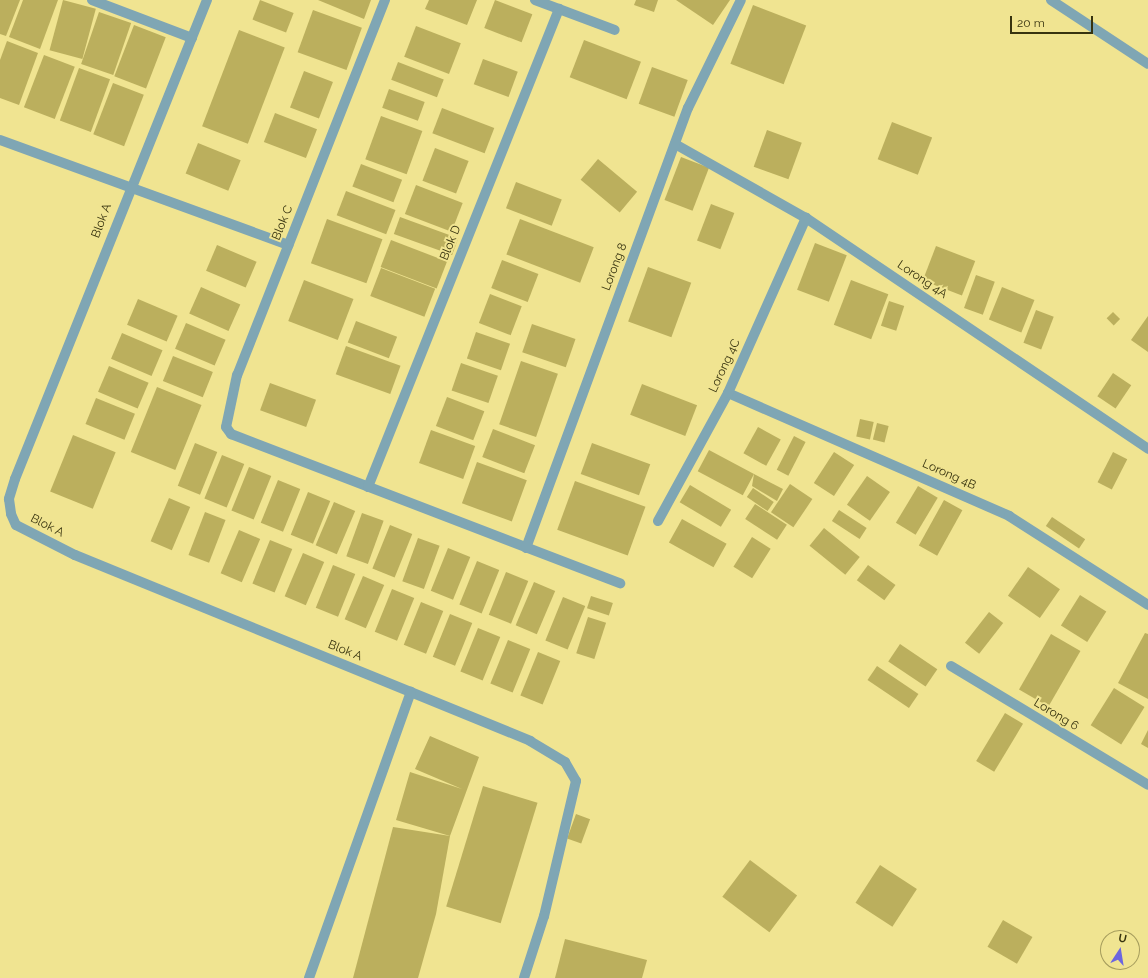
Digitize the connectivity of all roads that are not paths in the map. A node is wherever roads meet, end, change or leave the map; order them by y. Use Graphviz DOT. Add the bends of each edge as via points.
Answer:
graph roads {
  1 [pos="92,0"];
  2 [pos="207,0"];
  3 [pos="385,0"];
  4 [pos="535,0"];
  5 [pos="741,0"];
  6 [pos="1051,0"];
  7 [pos="559,9"];
  8 [pos="615,30"];
  9 [pos="192,38"];
  10 [pos="1148,64"];
  11 [pos="0,140"];
  12 [pos="675,144"];
  13 [pos="130,187"];
  14 [pos="806,218"];
  15 [pos="288,245"];
  16 [pos="728,393"];
  17 [pos="1148,449"];
  18 [pos="368,487"];
  19 [pos="658,521"];
  20 [pos="526,548"];
  21 [pos="620,582"];
  22 [pos="1148,605"];
  23 [pos="951,666"];
  24 [pos="411,692"];
  25 [pos="1148,785"];
  26 [pos="309,978"];
  27 [pos="524,978"];
  1 -- 9 [label="street"];
  2 -- 9 [label="street, Blok A"];
  3 -- 15 [label="street, Blok C"];
  4 -- 7 [label="street"];
  5 -- 12 [label="street, Lorong 8" via="688,108"];
  6 -- 10 [label="street"];
  7 -- 8 [label="street"];
  7 -- 18 [label="street, Blok D"];
  9 -- 13 [label="street, Blok A"];
  11 -- 13 [label="street"];
  12 -- 14 [label="street, Lorong 4A"];
  12 -- 20 [label="street, Lorong 8"];
  13 -- 15 [label="street"];
  13 -- 24 [label="street, Blok A" via="15,479 9,499 16,525 75,555"];
  14 -- 16 [label="street, Lorong 4C"];
  14 -- 17 [label="street, Lorong 4A"];
  15 -- 18 [label="street, Blok C" via="237,375 225,418 230,434"];
  16 -- 19 [label="street, Lorong 4C"];
  16 -- 22 [label="street, Lorong 4B" via="1009,516"];
  18 -- 20 [label="street"];
  20 -- 21 [label="street"];
  23 -- 25 [label="street, Lorong 6"];
  24 -- 26 [label="street"];
  24 -- 27 [label="street, Blok A" via="530,741 565,762 576,781 544,916"];
}
